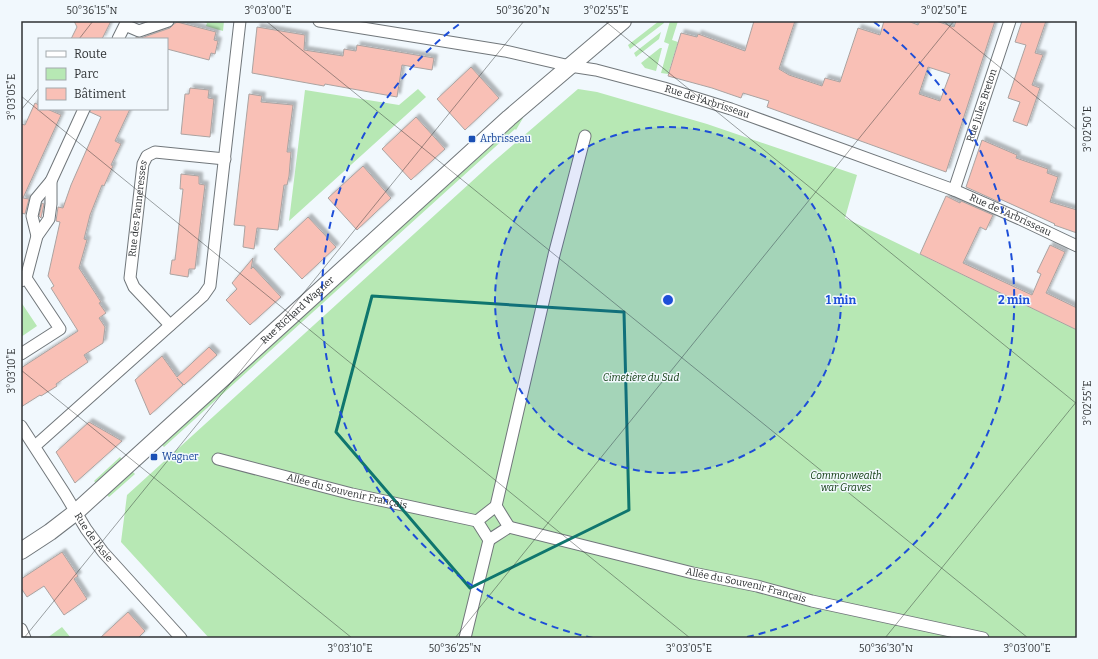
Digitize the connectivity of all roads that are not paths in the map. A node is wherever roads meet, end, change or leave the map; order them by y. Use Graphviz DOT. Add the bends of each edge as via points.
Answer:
graph roads {
  1 [pos="168,21"];
  2 [pos="240,21"];
  3 [pos="319,21"];
  4 [pos="623,21"];
  5 [pos="1010,21"];
  6 [pos="121,23"];
  7 [pos="118,38"];
  8 [pos="570,66"];
  9 [pos="84,110"];
  10 [pos="585,136"];
  11 [pos="225,159"];
  12 [pos="52,181"];
  13 [pos="954,190"];
  14 [pos="37,236"];
  15 [pos="1077,246"];
  16 [pos="24,280"];
  17 [pos="170,325"];
  18 [pos="21,354"];
  19 [pos="21,426"];
  20 [pos="35,446"];
  21 [pos="218,459"];
  22 [pos="496,506"];
  23 [pos="76,512"];
  24 [pos="477,521"];
  25 [pos="509,527"];
  26 [pos="489,540"];
  27 [pos="21,551"];
  28 [pos="21,629"];
  29 [pos="25,638"];
  30 [pos="182,638"];
  31 [pos="465,638"];
  32 [pos="983,638"];
  1 -- 6 [label="street" via="140,31"];
  2 -- 11 [label="street"];
  3 -- 8 [label="street, Rue de l'Arbrisseau" via="505,51"];
  4 -- 8 [label="street, Rue Richard Wagner"];
  5 -- 13 [label="street, Rue Jules Breton"];
  6 -- 7 [label="street"];
  8 -- 13 [label="street, Rue de l'Arbrisseau" via="638,80 713,103"];
  8 -- 23 [label="street, Rue Richard Wagner"];
  9 -- 12 [label="street"];
  10 -- 22 [label="street" via="554,255"];
  11 -- 17 [label="street" via="210,286 203,296"];
  11 -- 17 [label="street, Rue des Panneresses" via="155,152 147,156 143,164 130,278 134,287"];
  12 -- 14 [label="street" via="49,219"];
  12 -- 14 [label="street" via="36,200 32,216"];
  13 -- 15 [label="street, Rue de l'Arbrisseau"];
  14 -- 16 [label="street"];
  16 -- 18 [label="street" via="60,329"];
  17 -- 20 [label="street"];
  19 -- 20 [label="street, Rue de l'Asie"];
  20 -- 23 [label="street, Rue de l'Asie"];
  21 -- 24 [label="street, Allée du Souvenir Français" via="352,494"];
  22 -- 24 [label="street"];
  22 -- 25 [label="street"];
  23 -- 27 [label="street, Rue Richard Wagner"];
  23 -- 30 [label="street, Rue de l'Asie" via="103,552"];
  24 -- 26 [label="street"];
  25 -- 26 [label="street"];
  25 -- 32 [label="street, Allée du Souvenir Français" via="812,601"];
  26 -- 31 [label="street"];
  28 -- 29 [label="street"];
}
